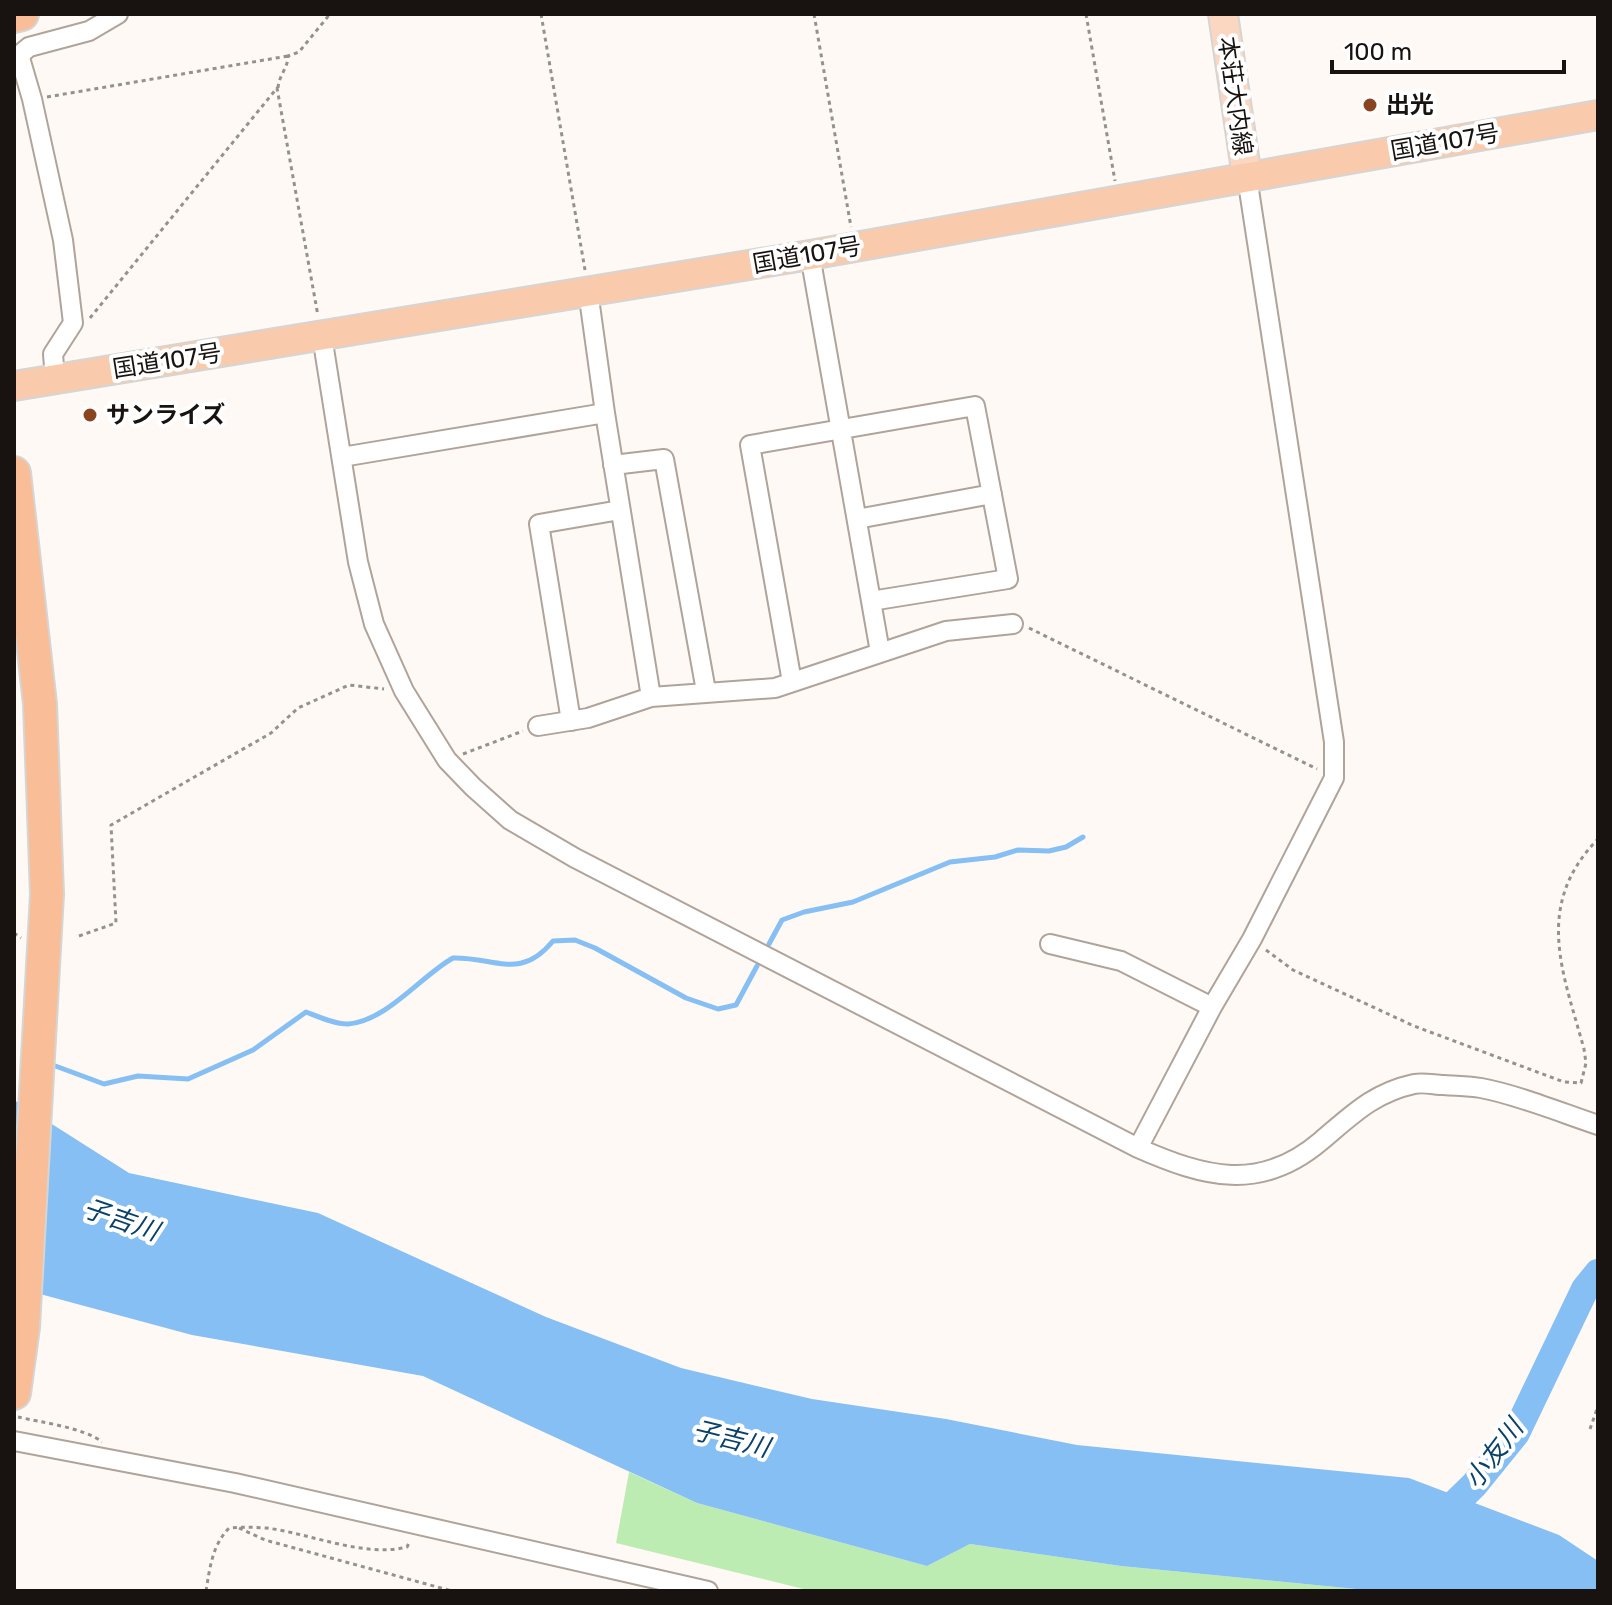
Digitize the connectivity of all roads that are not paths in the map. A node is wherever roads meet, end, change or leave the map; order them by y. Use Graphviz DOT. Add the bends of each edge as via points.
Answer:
graph roads {
  1 [pos="22,14"];
  2 [pos="118,14"];
  3 [pos="1223,14"];
  4 [pos="14,16"];
  5 [pos="1598,115"];
  6 [pos="1247,177"];
  7 [pos="810,255"];
  8 [pos="588,291"];
  9 [pos="322,336"];
  10 [pos="55,379"];
  11 [pos="14,386"];
  12 [pos="605,413"];
  13 [pos="842,430"];
  14 [pos="342,457"];
  15 [pos="613,465"];
  16 [pos="14,473"];
  17 [pos="992,494"];
  18 [pos="620,510"];
  19 [pos="857,519"];
  20 [pos="14,544"];
  21 [pos="14,593"];
  22 [pos="871,601"];
  23 [pos="1013,624"];
  24 [pos="880,652"];
  25 [pos="792,682"];
  26 [pos="706,691"];
  27 [pos="651,697"];
  28 [pos="30,705"];
  29 [pos="571,721"];
  30 [pos="538,726"];
  31 [pos="1050,944"];
  32 [pos="1212,1007"];
  33 [pos="42,1023"];
  34 [pos="1598,1125"];
  35 [pos="1138,1148"];
  36 [pos="14,1393"];
  37 [pos="14,1441"];
  38 [pos="708,1591"];
  1 -- 4 [label="highway"];
  2 -- 10 [label="street" via="89,31 29,47 20,58 63,240 73,323 53,354"];
  3 -- 6 [label="main road, 本荘大内線"];
  5 -- 6 [label="highway, 国道107号"];
  6 -- 7 [label="highway, 国道107号"];
  6 -- 32 [label="street" via="1334,742 1334,778"];
  7 -- 8 [label="highway, 国道107号"];
  7 -- 13 [label="street"];
  8 -- 9 [label="highway, 国道107号"];
  8 -- 12 [label="street"];
  9 -- 10 [label="highway, 国道107号"];
  9 -- 14 [label="street"];
  10 -- 11 [label="highway, 国道107号"];
  12 -- 14 [label="street"];
  12 -- 15 [label="street"];
  13 -- 17 [label="street" via="975,406"];
  13 -- 19 [label="street"];
  13 -- 25 [label="street" via="750,445"];
  14 -- 35 [label="street" via="358,562 374,624 404,691 447,760 510,820"];
  15 -- 18 [label="street"];
  15 -- 26 [label="street" via="664,459"];
  16 -- 33 [label="highway" via="40,704 47,894"];
  17 -- 19 [label="street"];
  17 -- 22 [label="street" via="1008,579"];
  18 -- 27 [label="street"];
  18 -- 29 [label="street" via="539,524"];
  19 -- 22 [label="street"];
  20 -- 28 [label="highway"];
  21 -- 28 [label="highway"];
  22 -- 24 [label="street"];
  23 -- 24 [label="street" via="946,631"];
  24 -- 25 [label="street"];
  25 -- 26 [label="street" via="775,688"];
  26 -- 27 [label="street"];
  27 -- 29 [label="street"];
  28 -- 33 [label="highway"];
  29 -- 30 [label="street"];
  31 -- 32 [label="street" via="1121,961"];
  32 -- 35 [label="street"];
  33 -- 36 [label="highway"];
  34 -- 35 [label="street" via="1482,1088 1418,1083 1364,1104 1288,1162 1236,1177 1180,1167"];
  37 -- 38 [label="street" via="419,1523"];
}
